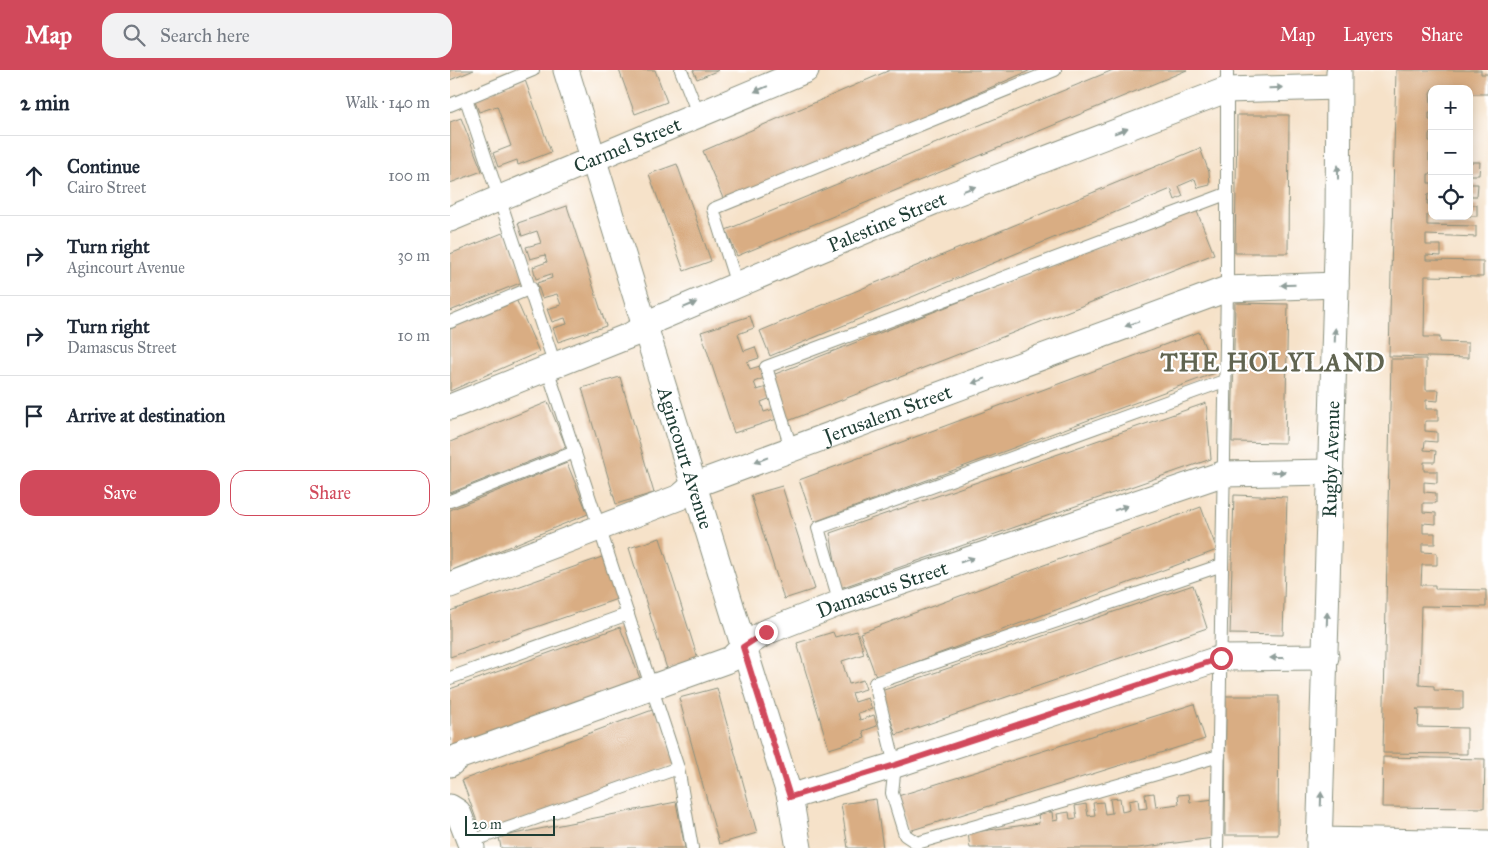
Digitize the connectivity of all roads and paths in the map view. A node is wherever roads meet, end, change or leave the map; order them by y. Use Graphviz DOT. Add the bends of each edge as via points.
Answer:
graph roads {
  1 [pos="533,70"];
  2 [pos="566,70"];
  3 [pos="681,70"];
  4 [pos="806,70"];
  5 [pos="1055,70"];
  6 [pos="1338,79"];
  7 [pos="1226,80"];
  8 [pos="466,99"];
  9 [pos="450,105"];
  10 [pos="698,116"];
  11 [pos="594,160"];
  12 [pos="1226,194"];
  13 [pos="501,199"];
  14 [pos="450,219"];
  15 [pos="737,285"];
  16 [pos="1336,285"];
  17 [pos="531,288"];
  18 [pos="1227,289"];
  19 [pos="450,322"];
  20 [pos="645,324"];
  21 [pos="551,366"];
  22 [pos="1224,381"];
  23 [pos="450,407"];
  24 [pos="791,448"];
  25 [pos="575,452"];
  26 [pos="1331,472"];
  27 [pos="1222,474"];
  28 [pos="694,485"];
  29 [pos="450,501"];
  30 [pos="600,527"];
  31 [pos="1222,565"];
  32 [pos="450,585"];
  33 [pos="840,603"];
  34 [pos="628,614"];
  35 [pos="743,647"];
  36 [pos="1326,657"];
  37 [pos="1221,658"];
  38 [pos="450,678"];
  39 [pos="652,688"];
  40 [pos="1218,756"];
  41 [pos="450,764"];
  42 [pos="895,765"];
  43 [pos="678,768"];
  44 [pos="790,797"];
  45 [pos="450,807"];
  46 [pos="1488,843"];
  47 [pos="1319,844"];
  48 [pos="470,845"];
  49 [pos="692,848"];
  50 [pos="799,848"];
  51 [pos="1217,848"];
  1 -- 8 [label="lane"];
  2 -- 11 [label="street, Agincourt Avenue"];
  3 -- 10 [label="lane"];
  4 -- 10 [label="street, Carmel Street, one-way"];
  5 -- 15 [label="lane" via="713,209"];
  7 -- 6 [label="street, Palestine Street, one-way"];
  16 -- 6 [label="street, Rugby Avenue, one-way"];
  7 -- 12 [label="lane"];
  15 -- 7 [label="street, Palestine Street, one-way"];
  8 -- 9 [label="lane"];
  8 -- 13 [label="lane"];
  10 -- 11 [label="street, Carmel Street"];
  11 -- 13 [label="street, Carmel Street"];
  11 -- 20 [label="street, Agincourt Avenue"];
  12 -- 18 [label="lane"];
  12 -- 24 [label="lane" via="766,367"];
  13 -- 14 [label="street, Carmel Street"];
  13 -- 17 [label="lane"];
  20 -- 15 [label="street, Palestine Street, one-way"];
  16 -- 18 [label="street, Jerusalem Street, one-way"];
  26 -- 16 [label="street, Rugby Avenue, one-way"];
  17 -- 19 [label="lane"];
  17 -- 21 [label="lane"];
  18 -- 22 [label="lane"];
  18 -- 24 [label="street, Jerusalem Street, one-way"];
  20 -- 21 [label="street, Palestine Street" via="630,335"];
  20 -- 28 [label="street, Agincourt Avenue"];
  21 -- 23 [label="street, Palestine Street"];
  21 -- 25 [label="lane"];
  22 -- 27 [label="lane"];
  22 -- 33 [label="lane" via="818,528"];
  24 -- 28 [label="street, Jerusalem Street, one-way"];
  25 -- 29 [label="lane"];
  25 -- 30 [label="lane"];
  27 -- 26 [label="street, Damascus Street, one-way"];
  36 -- 26 [label="street, Rugby Avenue, one-way"];
  27 -- 31 [label="lane"];
  33 -- 27 [label="street, Damascus Street, one-way"];
  28 -- 30 [label="street, Jerusalem Street" via="680,497"];
  28 -- 35 [label="street, Agincourt Avenue"];
  30 -- 32 [label="street, Jerusalem Street"];
  30 -- 34 [label="lane"];
  31 -- 37 [label="lane"];
  31 -- 42 [label="lane" via="875,683"];
  33 -- 35 [label="street, Damascus Street" via="766,632"];
  34 -- 38 [label="lane"];
  34 -- 39 [label="lane"];
  35 -- 39 [label="street, Damascus Street" via="731,659"];
  35 -- 44 [label="street, Agincourt Avenue"];
  36 -- 37 [label="street, one-way"];
  47 -- 36 [label="street, Rugby Avenue, one-way"];
  37 -- 40 [label="lane"];
  37 -- 42 [label="street"];
  39 -- 41 [label="street, Damascus Street" via="458,757"];
  39 -- 43 [label="lane"];
  40 -- 42 [label="lane" via="917,843 905,835 892,793"];
  40 -- 51 [label="lane"];
  42 -- 44 [label="street"];
  43 -- 48 [label="lane"];
  43 -- 49 [label="lane"];
  44 -- 50 [label="street, Agincourt Avenue"];
  45 -- 48 [label="street" via="458,812"];
  46 -- 47 [label="street"];
}
